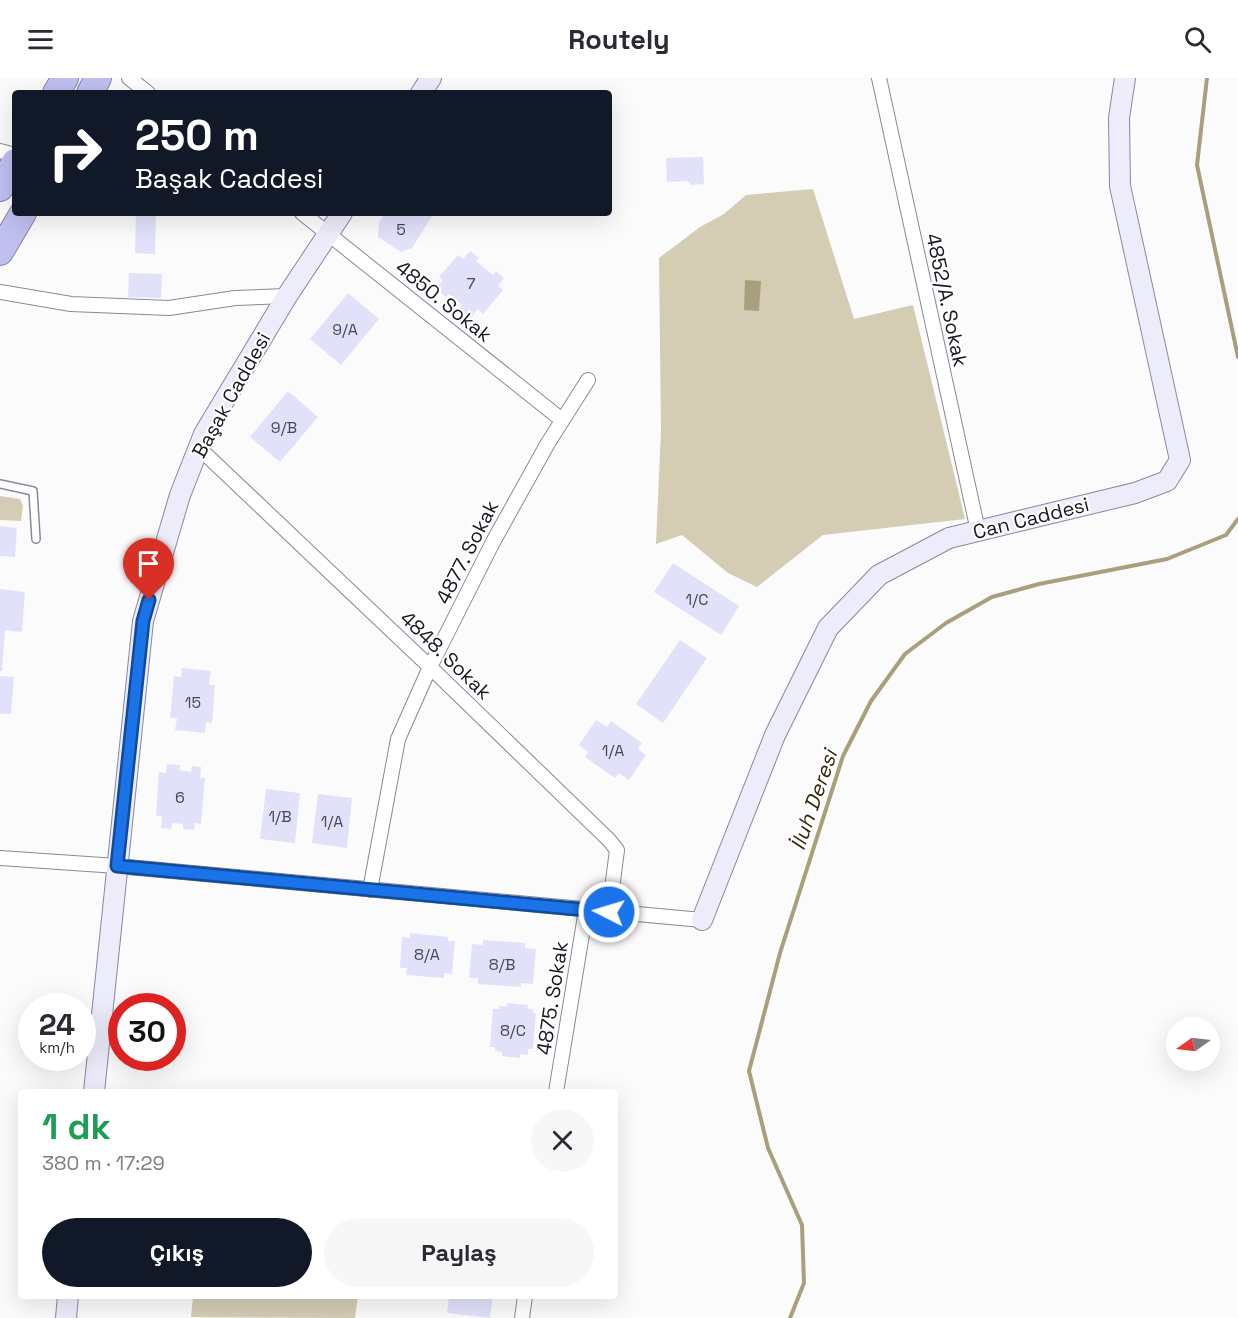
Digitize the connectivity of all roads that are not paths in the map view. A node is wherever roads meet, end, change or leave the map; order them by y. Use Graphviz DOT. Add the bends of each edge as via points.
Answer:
graph roads {
  1 [pos="129,78"];
  2 [pos="879,78"];
  3 [pos="1125,78"];
  4 [pos="144,90"];
  5 [pos="12,167"];
  6 [pos="0,188"];
  7 [pos="21,216"];
  8 [pos="306,216"];
  9 [pos="340,216"];
  10 [pos="328,234"];
  11 [pos="0,252"];
  12 [pos="0,292"];
  13 [pos="287,296"];
  14 [pos="588,380"];
  15 [pos="562,420"];
  16 [pos="199,448"];
  17 [pos="0,483"];
  18 [pos="978,531"];
  19 [pos="36,539"];
  20 [pos="430,667"];
  21 [pos="0,858"];
  22 [pos="117,866"];
  23 [pos="370,890"];
  24 [pos="586,910"];
  25 [pos="609,912"];
  26 [pos="702,920"];
  27 [pos="94,1089"];
  28 [pos="556,1089"];
  29 [pos="68,1299"];
  30 [pos="525,1299"];
  31 [pos="66,1318"];
  32 [pos="522,1318"];
  1 -- 4 [label="street"];
  2 -- 18 [label="street, 4852/A. Sokak"];
  3 -- 18 [label="street, Can Caddesi" via="1119,118 1120,186 1180,460 1167,481 1136,493"];
  5 -- 6 [label="highway"];
  7 -- 11 [label="highway"];
  8 -- 10 [label="street, 4850. Sokak"];
  9 -- 10 [label="street, Başak Caddesi"];
  10 -- 13 [label="street, Başak Caddesi"];
  10 -- 15 [label="street, 4850. Sokak"];
  12 -- 13 [label="street" via="71,304 169,308 235,298"];
  13 -- 16 [label="street, Başak Caddesi"];
  14 -- 15 [label="street, 4877. Sokak"];
  15 -- 20 [label="street, 4877. Sokak" via="493,542"];
  16 -- 20 [label="street, 4848. Sokak"];
  16 -- 22 [label="street, Başak Caddesi" via="180,495 143,621"];
  17 -- 19 [label="lane" via="33,491"];
  18 -- 26 [label="street, Can Caddesi" via="949,538 879,575 828,628 775,735"];
  20 -- 23 [label="street, 4877. Sokak" via="398,740"];
  20 -- 25 [label="street, 4848. Sokak" via="617,850"];
  21 -- 22 [label="street"];
  22 -- 23 [label="street"];
  22 -- 27 [label="street, Başak Caddesi"];
  23 -- 24 [label="street"];
  24 -- 25 [label="street"];
  24 -- 28 [label="street, 4875. Sokak"];
  25 -- 26 [label="street"];
  29 -- 31 [label="street"];
  30 -- 32 [label="street"];
}
